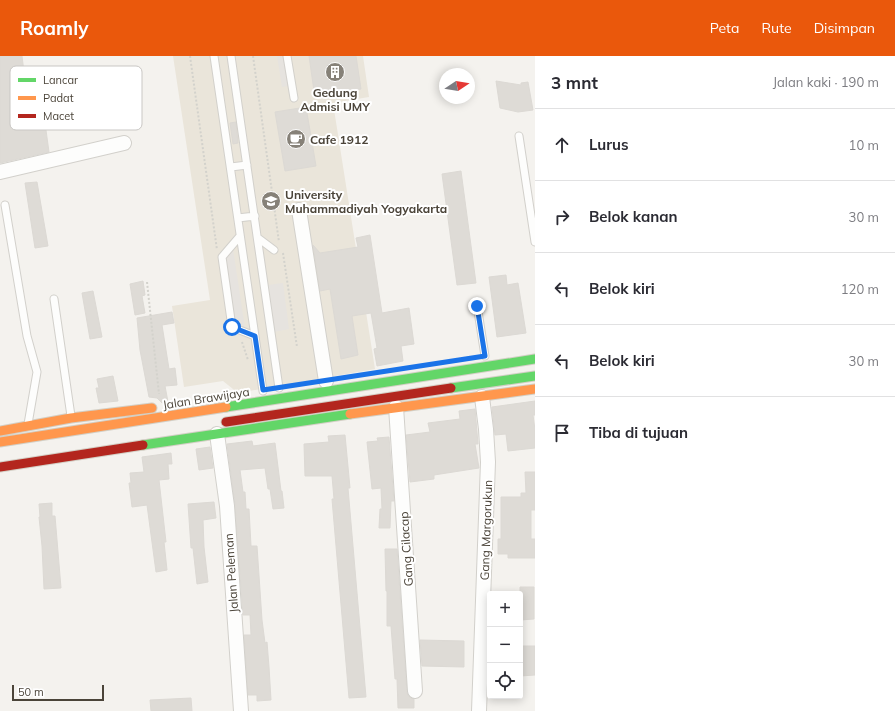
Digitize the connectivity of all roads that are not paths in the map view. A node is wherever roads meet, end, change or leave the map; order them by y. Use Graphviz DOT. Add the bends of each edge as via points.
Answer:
graph roads {
  1 [pos="214,56"];
  2 [pos="231,56"];
  3 [pos="287,56"];
  4 [pos="294,98"];
  5 [pos="519,136"];
  6 [pos="124,143"];
  7 [pos="247,165"];
  8 [pos="231,167"];
  9 [pos="0,172"];
  10 [pos="5,205"];
  11 [pos="299,210"];
  12 [pos="254,216"];
  13 [pos="238,218"];
  14 [pos="240,236"];
  15 [pos="258,238"];
  16 [pos="535,242"];
  17 [pos="278,248"];
  18 [pos="54,299"];
  19 [pos="477,306"];
  20 [pos="255,336"];
  21 [pos="485,356"];
  22 [pos="535,359"];
  23 [pos="535,376"];
  24 [pos="326,381"];
  25 [pos="283,387"];
  26 [pos="535,389"];
  27 [pos="259,391"];
  28 [pos="482,397"];
  29 [pos="160,407"];
  30 [pos="396,407"];
  31 [pos="71,418"];
  32 [pos="28,426"];
  33 [pos="217,429"];
  34 [pos="0,431"];
  35 [pos="0,442"];
  36 [pos="0,467"];
  37 [pos="415,691"];
  38 [pos="241,711"];
  39 [pos="479,711"];
  1 -- 8 [label="lane"];
  2 -- 7 [label="lane"];
  3 -- 4 [label="lane"];
  5 -- 16 [label="lane"];
  6 -- 9 [label="street"];
  7 -- 8 [label="lane"];
  7 -- 12 [label="lane"];
  8 -- 13 [label="lane"];
  10 -- 32 [label="lane" via="26,336 37,372"];
  11 -- 24 [label="street"];
  12 -- 13 [label="lane"];
  12 -- 15 [label="lane"];
  13 -- 14 [label="lane"];
  14 -- 20 [label="lane"];
  14 -- 20 [label="lane" via="222,256 232,328"];
  15 -- 17 [label="lane"];
  15 -- 25 [label="lane"];
  18 -- 31 [label="lane"];
  19 -- 21 [label="lane"];
  20 -- 27 [label="lane"];
  22 -- 35 [label="main road, Jalan Brawijaya"];
  23 -- 33 [label="main road"];
  25 -- 27 [label="main road"];
  26 -- 28 [label="main road"];
  28 -- 30 [label="main road"];
  28 -- 39 [label="street, Gang Margorukun" via="488,462"];
  29 -- 31 [label="main road"];
  30 -- 33 [label="main road" via="305,422"];
  30 -- 37 [label="street, Gang Cilacap"];
  31 -- 32 [label="main road"];
  32 -- 34 [label="main road"];
  33 -- 36 [label="main road"];
  33 -- 38 [label="street, Jalan Peleman" via="227,506"];
}
